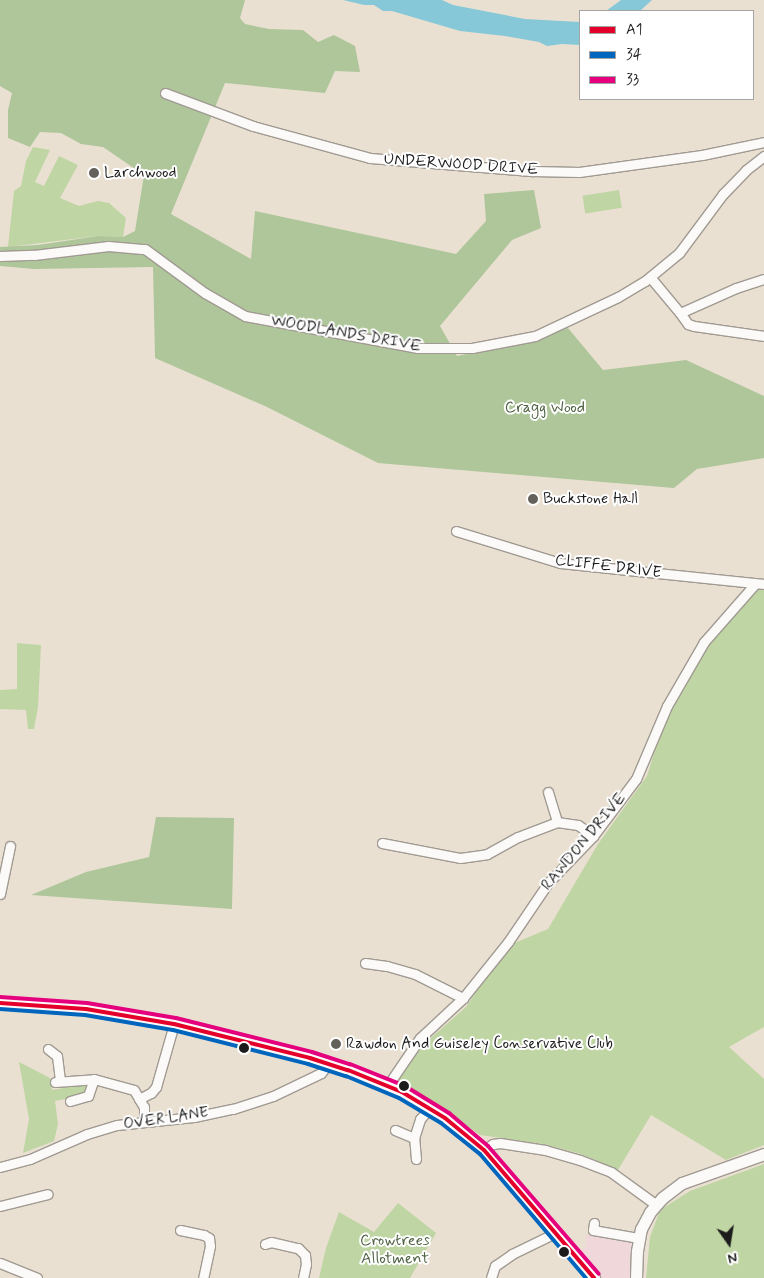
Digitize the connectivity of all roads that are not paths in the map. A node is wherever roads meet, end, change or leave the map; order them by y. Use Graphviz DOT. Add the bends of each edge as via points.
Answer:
graph roads {
  1 [pos="165,93"];
  2 [pos="764,142"];
  3 [pos="764,156"];
  4 [pos="0,256"];
  5 [pos="650,277"];
  6 [pos="764,279"];
  7 [pos="680,313"];
  8 [pos="764,336"];
  9 [pos="456,531"];
  10 [pos="760,584"];
  11 [pos="548,792"];
  12 [pos="557,822"];
  13 [pos="593,836"];
  14 [pos="382,843"];
  15 [pos="10,846"];
  16 [pos="0,893"];
  17 [pos="365,963"];
  18 [pos="462,998"];
  19 [pos="0,1003"];
  20 [pos="174,1024"];
  21 [pos="48,1049"];
  22 [pos="328,1064"];
  23 [pos="94,1079"];
  24 [pos="388,1085"];
  25 [pos="140,1099"];
  26 [pos="70,1101"];
  27 [pos="430,1108"];
  28 [pos="144,1121"];
  29 [pos="395,1130"];
  30 [pos="414,1138"];
  31 [pos="484,1150"];
  32 [pos="764,1154"];
  33 [pos="416,1159"];
  34 [pos="0,1167"];
  35 [pos="48,1194"];
  36 [pos="655,1204"];
  37 [pos="0,1206"];
  38 [pos="594,1223"];
  39 [pos="180,1230"];
  40 [pos="555,1233"];
  41 [pos="638,1238"];
  42 [pos="265,1244"];
  43 [pos="0,1263"];
  44 [pos="36,1278"];
  45 [pos="203,1278"];
  46 [pos="303,1278"];
  47 [pos="491,1278"];
  48 [pos="594,1278"];
  49 [pos="636,1278"];
  1 -- 2 [label="street, UNDERWOOD DRIVE" via="253,126 370,158 579,172 702,155"];
  3 -- 5 [label="street, WOODLANDS DRIVE" via="723,194 679,253"];
  4 -- 5 [label="street, WOODLANDS DRIVE" via="108,246 145,249 205,293 245,316 418,348 472,348 535,336 618,298"];
  5 -- 7 [label="street"];
  6 -- 7 [label="street"];
  7 -- 8 [label="street" via="688,324 694,326"];
  9 -- 10 [label="street, CLIFFE DRIVE" via="560,563"];
  10 -- 13 [label="street, RAWDON DRIVE" via="704,642 667,706 636,779"];
  11 -- 12 [label="street"];
  12 -- 13 [label="street" via="578,825"];
  12 -- 14 [label="street" via="518,837 487,854 460,858"];
  13 -- 18 [label="street, RAWDON DRIVE" via="548,883 508,942"];
  15 -- 16 [label="street"];
  17 -- 18 [label="street" via="415,974"];
  18 -- 24 [label="street, RAWDON DRIVE" via="420,1038"];
  19 -- 20 [label="main road" via="86,1009"];
  20 -- 22 [label="main road"];
  20 -- 25 [label="street" via="156,1087"];
  21 -- 23 [label="street" via="57,1056 57,1082"];
  22 -- 24 [label="main road"];
  22 -- 28 [label="street, OVER LANE" via="321,1073 273,1096 233,1109 194,1117"];
  23 -- 25 [label="street" via="134,1090"];
  23 -- 26 [label="street" via="88,1096"];
  24 -- 27 [label="main road"];
  25 -- 28 [label="street" via="144,1107"];
  27 -- 30 [label="street" via="420,1119"];
  27 -- 31 [label="main road"];
  28 -- 34 [label="street, OVER LANE" via="87,1134"];
  29 -- 30 [label="street"];
  30 -- 33 [label="street"];
  31 -- 36 [label="street" via="500,1143 572,1157 611,1172"];
  31 -- 40 [label="main road"];
  32 -- 36 [label="main road" via="682,1183"];
  35 -- 37 [label="street"];
  36 -- 41 [label="main road"];
  38 -- 41 [label="street" via="593,1230"];
  39 -- 45 [label="street" via="209,1238"];
  40 -- 47 [label="street" via="512,1254 495,1266"];
  40 -- 48 [label="main road"];
  41 -- 49 [label="main road"];
  42 -- 46 [label="street" via="271,1242 298,1248 305,1254"];
  43 -- 44 [label="street"];
}
